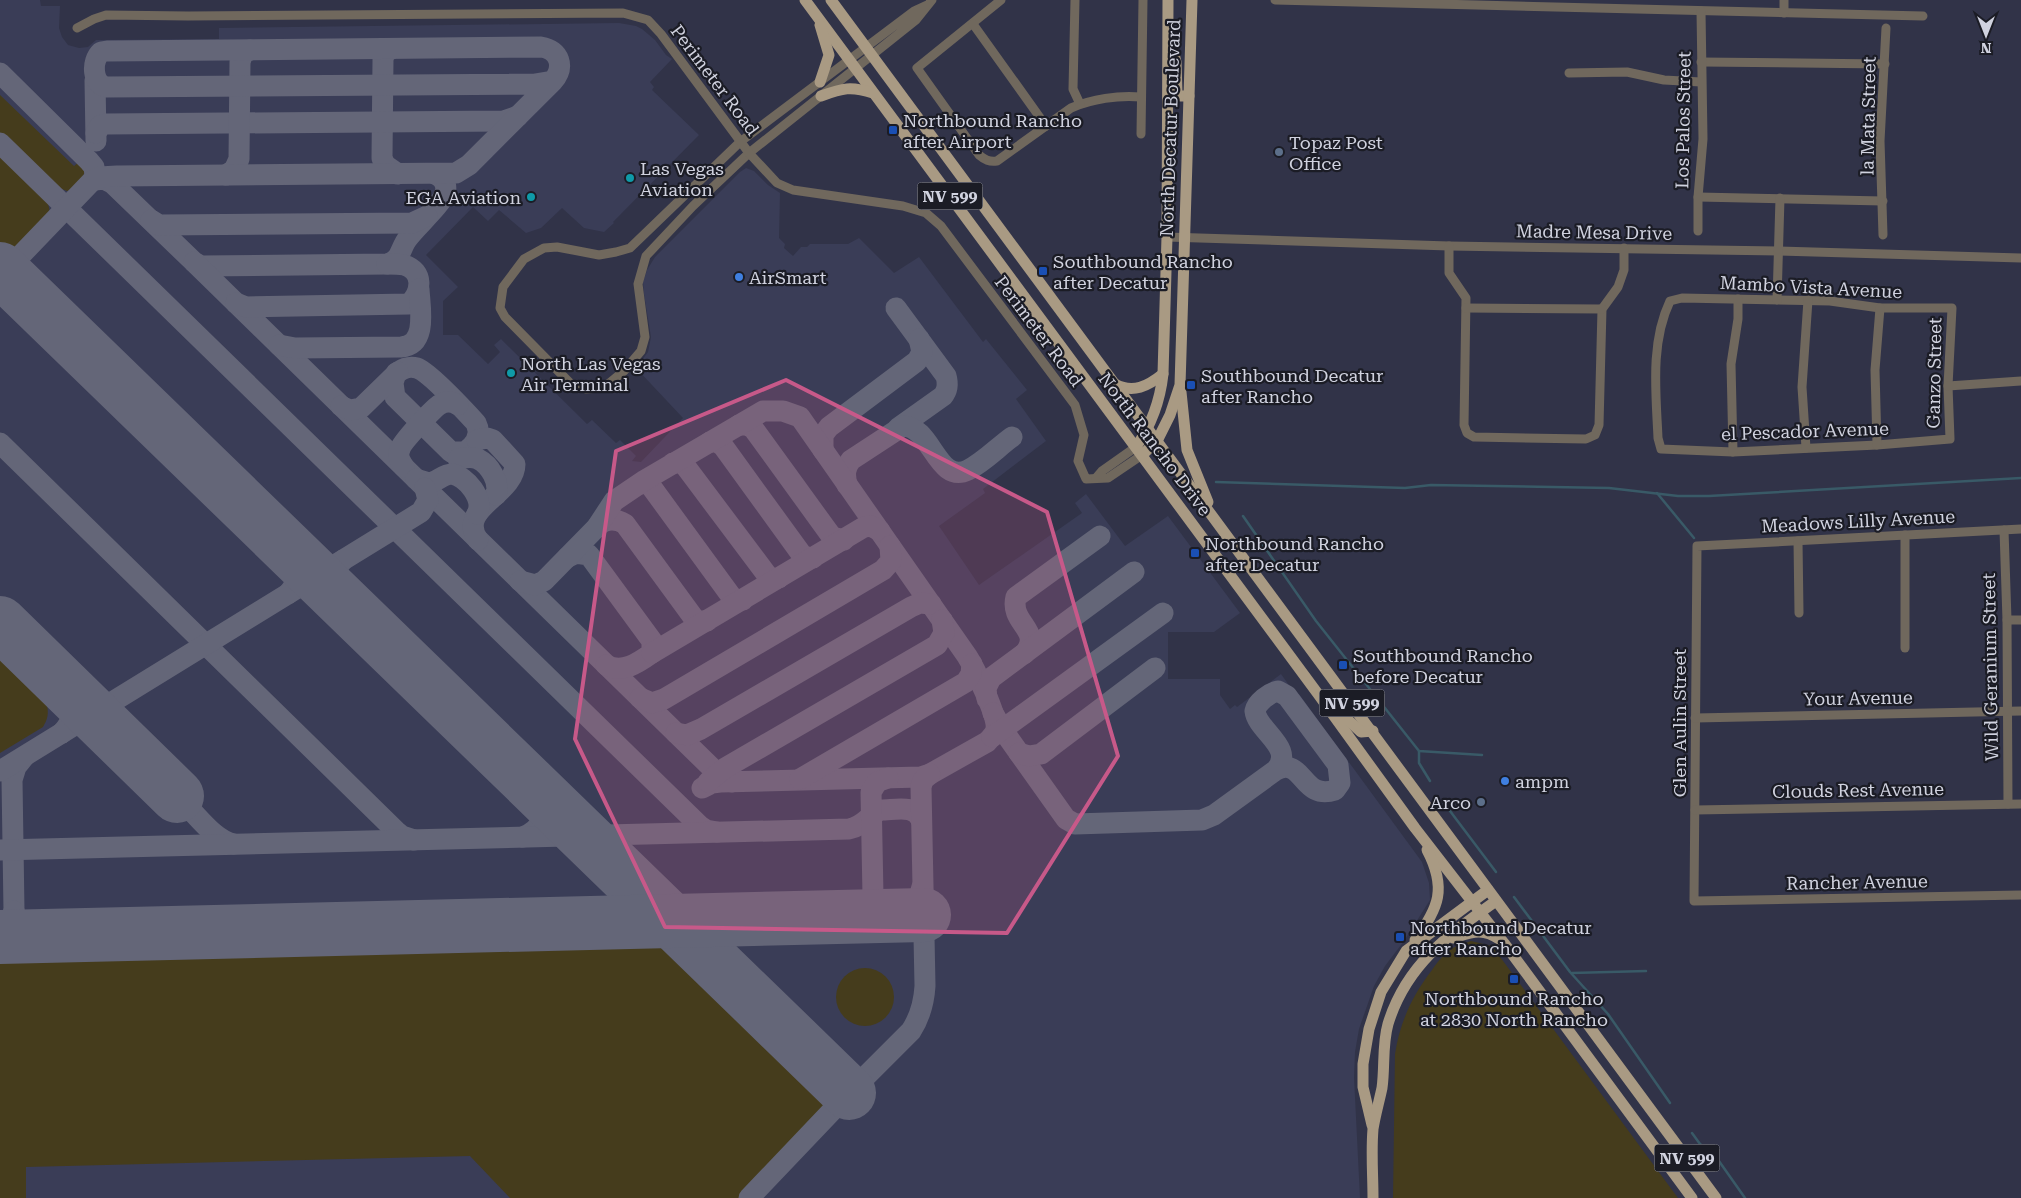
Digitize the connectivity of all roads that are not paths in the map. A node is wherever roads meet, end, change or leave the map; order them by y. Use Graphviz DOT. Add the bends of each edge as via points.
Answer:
graph roads {
  1 [pos="805,0"];
  2 [pos="832,0"];
  3 [pos="1001,0"];
  4 [pos="1075,0"];
  5 [pos="1143,0"];
  6 [pos="1168,0"];
  7 [pos="1192,0"];
  8 [pos="1275,0"];
  9 [pos="1784,0"];
  10 [pos="929,3"];
  11 [pos="1701,10"];
  12 [pos="1784,12"];
  13 [pos="1923,16"];
  14 [pos="818,18"];
  15 [pos="973,24"];
  16 [pos="77,28"];
  17 [pos="1886,28"];
  18 [pos="1168,30"];
  19 [pos="870,51"];
  20 [pos="1701,62"];
  21 [pos="852,64"];
  22 [pos="1885,64"];
  23 [pos="1569,73"];
  24 [pos="820,82"];
  25 [pos="1701,82"];
  26 [pos="873,93"];
  27 [pos="822,96"];
  28 [pos="1189,96"];
  29 [pos="1141,97"];
  30 [pos="1080,104"];
  31 [pos="1046,126"];
  32 [pos="1141,134"];
  33 [pos="740,142"];
  34 [pos="750,154"];
  35 [pos="1698,197"];
  36 [pos="1780,198"];
  37 [pos="1883,201"];
  38 [pos="1698,231"];
  39 [pos="1883,235"];
  40 [pos="1167,237"];
  41 [pos="1184,238"];
  42 [pos="1449,246"];
  43 [pos="1624,248"];
  44 [pos="1778,251"];
  45 [pos="2021,258"];
  46 [pos="1738,299"];
  47 [pos="1777,300"];
  48 [pos="1808,300"];
  49 [pos="1466,308"];
  50 [pos="1880,308"];
  51 [pos="1952,308"];
  52 [pos="1602,309"];
  53 [pos="1163,374"];
  54 [pos="2021,381"];
  55 [pos="1115,384"];
  56 [pos="1180,385"];
  57 [pos="1948,386"];
  58 [pos="1148,430"];
  59 [pos="1950,439"];
  60 [pos="1157,441"];
  61 [pos="1878,445"];
  62 [pos="1806,448"];
  63 [pos="1661,449"];
  64 [pos="1139,451"];
  65 [pos="1733,452"];
  66 [pos="1214,517"];
  67 [pos="2021,529"];
  68 [pos="2004,530"];
  69 [pos="1905,534"];
  70 [pos="1798,541"];
  71 [pos="1697,546"];
  72 [pos="1799,613"];
  73 [pos="2007,620"];
  74 [pos="2021,620"];
  75 [pos="1906,648"];
  76 [pos="1318,694"];
  77 [pos="2021,711"];
  78 [pos="2008,712"];
  79 [pos="1695,718"];
  80 [pos="1373,731"];
  81 [pos="2008,804"];
  82 [pos="2021,804"];
  83 [pos="1695,810"];
  84 [pos="1415,828"];
  85 [pos="1488,890"];
  86 [pos="2021,895"];
  87 [pos="1496,901"];
  88 [pos="1694,901"];
  89 [pos="1472,902"];
  90 [pos="1480,912"];
  91 [pos="1446,938"];
  92 [pos="1504,943"];
  93 [pos="1406,951"];
  94 [pos="1664,1128"];
  95 [pos="1373,1130"];
  96 [pos="1649,1140"];
  97 [pos="1373,1198"];
  98 [pos="1692,1198"];
  99 [pos="1716,1198"];
  1 -- 14 [label="main road, North Rancho Drive / NV 599"];
  2 -- 19 [label="main road, North Rancho Drive / NV 599"];
  3 -- 15 [label="street"];
  4 -- 30 [label="street" via="1073,89"];
  5 -- 29 [label="street"];
  6 -- 18 [label="main road, North Decatur Boulevard"];
  7 -- 28 [label="main road, North Decatur Boulevard"];
  8 -- 11 [label="street"];
  9 -- 12 [label="street"];
  10 -- 19 [label="street" via="916,20"];
  11 -- 12 [label="street"];
  11 -- 20 [label="street, Los Palos Street"];
  12 -- 13 [label="street"];
  14 -- 21 [label="main road, North Rancho Drive / NV 599"];
  14 -- 24 [label="main road" via="829,55"];
  15 -- 31 [label="street"];
  15 -- 31 [label="street" via="917,68 979,156 991,162 997,161"];
  16 -- 33 [label="street, Perimeter Road" via="106,15 623,12 648,20 658,30"];
  17 -- 22 [label="street, la Mata Street"];
  18 -- 28 [label="main road" via="1176,62 1177,93"];
  18 -- 40 [label="main road, North Decatur Boulevard"];
  19 -- 21 [label="street"];
  19 -- 55 [label="main road, North Rancho Drive / NV 599"];
  20 -- 22 [label="street"];
  20 -- 25 [label="street, Los Palos Street"];
  21 -- 24 [label="street"];
  21 -- 26 [label="main road, North Rancho Drive / NV 599"];
  21 -- 27 [label="street"];
  22 -- 37 [label="street, la Mata Street" via="1880,141"];
  23 -- 25 [label="street" via="1628,72 1664,80"];
  24 -- 33 [label="street"];
  25 -- 35 [label="street, Los Palos Street" via="1703,139"];
  26 -- 27 [label="main road" via="851,87"];
  26 -- 64 [label="main road, North Rancho Drive / NV 599"];
  27 -- 34 [label="street"];
  28 -- 41 [label="main road, North Decatur Boulevard"];
  29 -- 30 [label="street" via="1109,98"];
  29 -- 32 [label="street"];
  30 -- 31 [label="street"];
  33 -- 34 [label="street, Perimeter Road"];
  33 -- 34 [label="street" via="630,248 598,255 557,247 544,248 524,259 503,287 500,308 504,317 571,384 586,389 607,385 641,351 645,337 638,284 646,256 693,206"];
  34 -- 64 [label="street, Perimeter Road" via="778,183 793,190 903,206 926,213 940,226 1075,405 1084,435 1078,461 1086,479 1108,478"];
  35 -- 36 [label="street"];
  35 -- 38 [label="street, Los Palos Street"];
  36 -- 37 [label="street"];
  36 -- 44 [label="street"];
  37 -- 39 [label="street, la Mata Street"];
  40 -- 41 [label="street, Madre Mesa Drive"];
  40 -- 53 [label="main road, North Decatur Boulevard"];
  41 -- 42 [label="street, Madre Mesa Drive"];
  41 -- 56 [label="main road, North Decatur Boulevard"];
  42 -- 43 [label="street, Madre Mesa Drive"];
  42 -- 49 [label="street" via="1449,273 1466,298"];
  43 -- 44 [label="street, Madre Mesa Drive"];
  43 -- 52 [label="street" via="1624,270 1618,287"];
  44 -- 45 [label="street, Madre Mesa Drive"];
  44 -- 47 [label="street"];
  46 -- 47 [label="street, Mambo Vista Avenue"];
  46 -- 63 [label="street, Mambo Vista Avenue" via="1682,298 1670,301 1664,313 1656,361"];
  46 -- 65 [label="street" via="1731,364"];
  47 -- 48 [label="street, Mambo Vista Avenue"];
  48 -- 50 [label="street, Mambo Vista Avenue"];
  48 -- 62 [label="street" via="1802,387"];
  49 -- 52 [label="street"];
  49 -- 52 [label="street" via="1464,426 1467,433 1474,437 1586,439 1595,435 1599,425"];
  50 -- 51 [label="street, Mambo Vista Avenue"];
  50 -- 61 [label="street" via="1875,370"];
  51 -- 57 [label="street, Ganzo Street"];
  53 -- 55 [label="main road" via="1142,388 1124,389"];
  53 -- 58 [label="main road, North Decatur Boulevard" via="1162,390"];
  54 -- 57 [label="street"];
  55 -- 58 [label="main road, North Rancho Drive / NV 599"];
  56 -- 60 [label="main road, North Decatur Boulevard"];
  56 -- 66 [label="main road" via="1187,450"];
  57 -- 59 [label="street, Ganzo Street"];
  58 -- 60 [label="main road, North Rancho Drive / NV 599"];
  58 -- 64 [label="main road, North Decatur Boulevard"];
  59 -- 61 [label="street, el Pescador Avenue"];
  60 -- 64 [label="main road, North Decatur Boulevard"];
  60 -- 66 [label="main road, North Rancho Drive / NV 599"];
  61 -- 62 [label="street, el Pescador Avenue"];
  62 -- 65 [label="street, el Pescador Avenue"];
  63 -- 65 [label="street, el Pescador Avenue"];
  64 -- 76 [label="main road, North Rancho Drive / NV 599"];
  66 -- 80 [label="main road, North Rancho Drive / NV 599"];
  67 -- 68 [label="street, Meadows Lilly Avenue"];
  68 -- 69 [label="street, Meadows Lilly Avenue"];
  68 -- 73 [label="street, Wild Geranium Street"];
  69 -- 70 [label="street, Meadows Lilly Avenue"];
  69 -- 75 [label="street"];
  70 -- 71 [label="street, Meadows Lilly Avenue"];
  70 -- 72 [label="street"];
  71 -- 79 [label="street, Glen Aulin Street"];
  73 -- 74 [label="street"];
  73 -- 78 [label="street, Wild Geranium Street"];
  76 -- 80 [label="main road" via="1358,729 1365,733"];
  76 -- 84 [label="main road, North Rancho Drive / NV 599"];
  77 -- 78 [label="street, Your Avenue"];
  78 -- 79 [label="street, Your Avenue"];
  78 -- 81 [label="street, Wild Geranium Street"];
  79 -- 83 [label="street, Glen Aulin Street"];
  80 -- 85 [label="main road, North Rancho Drive / NV 599"];
  81 -- 82 [label="street, Clouds Rest Avenue"];
  81 -- 83 [label="street, Clouds Rest Avenue"];
  83 -- 88 [label="street, Glen Aulin Street"];
  84 -- 89 [label="main road, North Rancho Drive / NV 599"];
  84 -- 93 [label="main road" via="1436,874 1438,896 1432,915"];
  85 -- 87 [label="main road, North Rancho Drive / NV 599"];
  85 -- 89 [label="main road"];
  86 -- 88 [label="street, Rancher Avenue"];
  87 -- 90 [label="main road"];
  87 -- 94 [label="main road, North Rancho Drive / NV 599"];
  89 -- 90 [label="main road, North Rancho Drive / NV 599"];
  89 -- 93 [label="main road"];
  90 -- 91 [label="main road"];
  90 -- 92 [label="main road, North Rancho Drive / NV 599"];
  91 -- 92 [label="main road" via="1485,932"];
  91 -- 95 [label="main road" via="1424,959 1397,1001 1388,1025 1382,1087"];
  92 -- 96 [label="main road, North Rancho Drive / NV 599"];
  93 -- 95 [label="main road" via="1381,992 1366,1043 1363,1086"];
  94 -- 96 [label="main road"];
  94 -- 99 [label="main road, North Rancho Drive / NV 599"];
  95 -- 97 [label="main road"];
  96 -- 98 [label="main road, North Rancho Drive / NV 599"];
}
